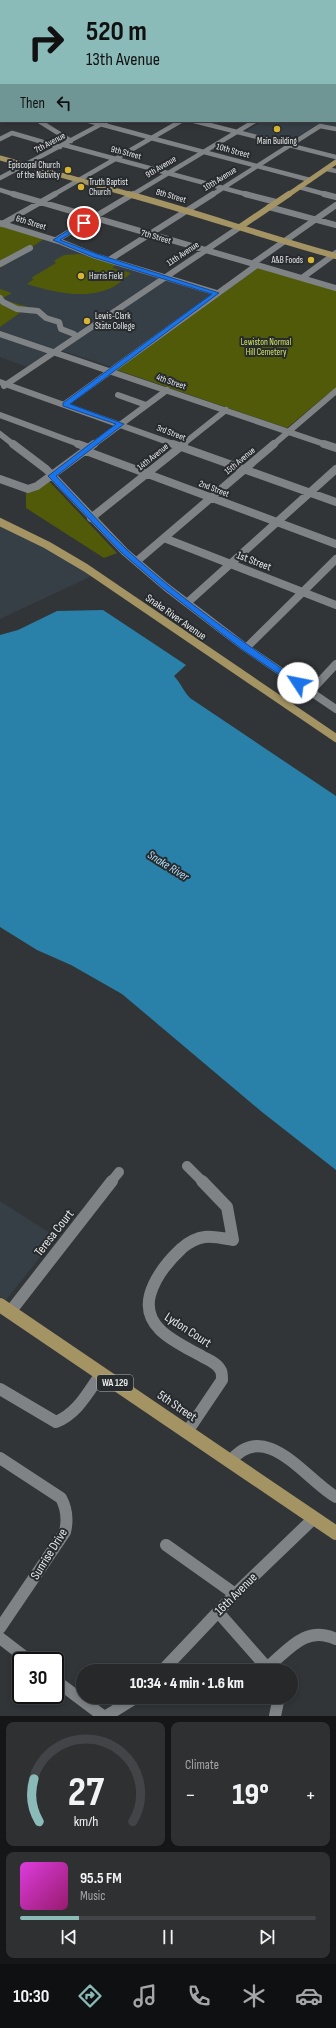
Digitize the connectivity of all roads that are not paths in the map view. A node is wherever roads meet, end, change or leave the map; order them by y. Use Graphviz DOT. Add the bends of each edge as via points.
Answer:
graph roads {
  1 [pos="41,122"];
  2 [pos="93,122"];
  3 [pos="105,122"];
  4 [pos="179,122"];
  5 [pos="198,122"];
  6 [pos="253,122"];
  7 [pos="101,124"];
  8 [pos="336,130"];
  9 [pos="236,132"];
  10 [pos="152,138"];
  11 [pos="0,139"];
  12 [pos="71,141"];
  13 [pos="289,145"];
  14 [pos="62,146"];
  15 [pos="203,152"];
  16 [pos="336,157"];
  17 [pos="0,158"];
  18 [pos="115,158"];
  19 [pos="336,162"];
  20 [pos="25,165"];
  21 [pos="256,166"];
  22 [pos="327,169"];
  23 [pos="336,171"];
  24 [pos="168,173"];
  25 [pos="0,178"];
  26 [pos="78,180"];
  27 [pos="310,180"];
  28 [pos="222,187"];
  29 [pos="299,187"];
  30 [pos="0,190"];
  31 [pos="132,194"];
  32 [pos="336,197"];
  33 [pos="39,202"];
  34 [pos="276,202"];
  35 [pos="336,205"];
  36 [pos="269,207"];
  37 [pos="187,210"];
  38 [pos="93,218"];
  39 [pos="316,220"];
  40 [pos="1,223"];
  41 [pos="336,225"];
  42 [pos="240,227"];
  43 [pos="148,234"];
  44 [pos="56,240"];
  45 [pos="284,242"];
  46 [pos="30,248"];
  47 [pos="204,251"];
  48 [pos="335,255"];
  49 [pos="109,260"];
  50 [pos="0,264"];
  51 [pos="254,265"];
  52 [pos="166,277"];
  53 [pos="302,278"];
  54 [pos="336,288"];
  55 [pos="217,293"];
  56 [pos="0,298"];
  57 [pos="0,334"];
  58 [pos="74,334"];
  59 [pos="54,352"];
  60 [pos="112,371"];
  61 [pos="3,383"];
  62 [pos="0,388"];
  63 [pos="167,390"];
  64 [pos="336,391"];
  65 [pos="118,395"];
  66 [pos="333,397"];
  67 [pos="66,404"];
  68 [pos="146,405"];
  69 [pos="226,410"];
  70 [pos="0,415"];
  71 [pos="121,424"];
  72 [pos="289,432"];
  73 [pos="0,434"];
  74 [pos="180,447"];
  75 [pos="336,448"];
  76 [pos="87,450"];
  77 [pos="244,469"];
  78 [pos="336,469"];
  79 [pos="147,474"];
  80 [pos="52,476"];
  81 [pos="0,479"];
  82 [pos="310,493"];
  83 [pos="211,498"];
  84 [pos="336,502"];
  85 [pos="91,518"];
  86 [pos="0,522"];
  87 [pos="277,523"];
  88 [pos="164,538"];
  89 [pos="336,544"];
  90 [pos="336,559"];
  91 [pos="137,561"];
  92 [pos="232,564"];
  93 [pos="303,592"];
  94 [pos="187,603"];
  95 [pos="336,605"];
  96 [pos="246,648"];
  97 [pos="336,664"];
  98 [pos="310,692"];
  99 [pos="336,709"];
  100 [pos="336,738"];
  101 [pos="187,1166"];
  102 [pos="120,1172"];
  103 [pos="5,1308"];
  104 [pos="102,1374"];
  105 [pos="0,1389"];
  106 [pos="187,1432"];
  107 [pos="0,1458"];
  108 [pos="230,1462"];
  109 [pos="336,1497"];
  110 [pos="313,1519"];
  111 [pos="336,1533"];
  112 [pos="166,1545"];
  113 [pos="236,1594"];
  114 [pos="218,1612"];
  115 [pos="0,1628"];
  116 [pos="0,1638"];
  117 [pos="336,1639"];
  118 [pos="18,1652"];
  119 [pos="169,1664"];
  120 [pos="265,1664"];
  121 [pos="275,1664"];
  122 [pos="64,1687"];
  123 [pos="125,1704"];
  124 [pos="278,1704"];
  125 [pos="104,1716"];
  126 [pos="275,1716"];
  1 -- 12 [label="street"];
  2 -- 7 [label="street, 10th Street"];
  3 -- 7 [label="street, 7th Avenue"];
  4 -- 10 [label="street"];
  5 -- 9 [label="street"];
  6 -- 9 [label="street, 9th Avenue"];
  7 -- 10 [label="street, 10th Street"];
  7 -- 12 [label="street, 7th Avenue"];
  8 -- 13 [label="street, 10th Avenue" via="320,126"];
  9 -- 13 [label="street"];
  9 -- 15 [label="street, 9th Avenue"];
  10 -- 15 [label="street, 10th Street"];
  10 -- 18 [label="street"];
  11 -- 14 [label="street, 9th Street" via="12,133"];
  12 -- 14 [label="street, 7th Avenue"];
  13 -- 16 [label="street"];
  13 -- 21 [label="street, 10th Avenue"];
  14 -- 18 [label="street, 9th Street"];
  14 -- 20 [label="street, 7th Avenue"];
  15 -- 21 [label="street, 10th Street"];
  15 -- 24 [label="street, 9th Avenue"];
  17 -- 20 [label="main road, 8th Street"];
  18 -- 24 [label="street, 9th Street"];
  18 -- 26 [label="street"];
  19 -- 22 [label="main road, 11th Avenue"];
  20 -- 25 [label="street, 7th Avenue"];
  20 -- 26 [label="main road, 8th Street"];
  21 -- 27 [label="street, 10th Street"];
  21 -- 28 [label="street, 10th Avenue"];
  22 -- 23 [label="street"];
  22 -- 27 [label="main road, 11th Avenue"];
  24 -- 28 [label="street, 9th Street"];
  24 -- 31 [label="street, 9th Avenue"];
  26 -- 31 [label="main road, 8th Street"];
  26 -- 33 [label="street"];
  27 -- 29 [label="main road, 11th Avenue"];
  28 -- 34 [label="street, 9th Street"];
  28 -- 37 [label="street, 10th Avenue"];
  29 -- 32 [label="street"];
  29 -- 34 [label="main road, 11th Avenue"];
  30 -- 33 [label="street, 7th Street"];
  31 -- 37 [label="main road, 8th Street"];
  31 -- 38 [label="street, 9th Avenue"];
  33 -- 38 [label="street, 7th Street"];
  33 -- 40 [label="street"];
  34 -- 36 [label="main road, 11th Avenue"];
  35 -- 39 [label="street"];
  36 -- 39 [label="street"];
  36 -- 42 [label="main road, 11th Avenue"];
  37 -- 42 [label="main road, 8th Street"];
  37 -- 43 [label="street, 10th Avenue"];
  38 -- 43 [label="street, 7th Street"];
  38 -- 44 [label="street, 9th Avenue"];
  39 -- 41 [label="street"];
  39 -- 45 [label="street"];
  40 -- 44 [label="street, 6th Street"];
  42 -- 45 [label="main road, 8th Street"];
  42 -- 47 [label="street, 11th Avenue"];
  43 -- 47 [label="street, 7th Street"];
  43 -- 49 [label="street, 10th Avenue"];
  44 -- 49 [label="street, 6th Street"];
  45 -- 48 [label="main road, 8th Street"];
  45 -- 51 [label="street"];
  46 -- 50 [label="street"];
  47 -- 51 [label="street, 7th Street"];
  47 -- 52 [label="street, 11th Avenue"];
  48 -- 53 [label="street"];
  49 -- 52 [label="street, 6th Street"];
  51 -- 53 [label="street, 7th Street"];
  51 -- 55 [label="street"];
  52 -- 55 [label="street, 6th Street"];
  52 -- 59 [label="street, 11th Avenue"];
  53 -- 54 [label="street, 7th Street"];
  55 -- 60 [label="street"];
  56 -- 58 [label="street" via="17,309 38,311 46,318 59,322 60,329"];
  57 -- 59 [label="street, 4th Street"];
  59 -- 60 [label="street, 4th Street"];
  59 -- 61 [label="street, 11th Avenue"];
  60 -- 63 [label="street, 4th Street"];
  60 -- 67 [label="street"];
  61 -- 62 [label="street, 11th Avenue"];
  61 -- 67 [label="street, 3rd Street"];
  63 -- 68 [label="street"];
  63 -- 69 [label="street, 4th Street"];
  64 -- 66 [label="street, 15th Avenue"];
  65 -- 68 [label="street"];
  66 -- 72 [label="street, 15th Avenue"];
  67 -- 71 [label="street, 3rd Street"];
  68 -- 71 [label="street"];
  69 -- 72 [label="street, 4th Street"];
  69 -- 74 [label="street, 14th Avenue"];
  70 -- 76 [label="street, 2nd Street"];
  71 -- 74 [label="street, 3rd Street"];
  71 -- 76 [label="street"];
  72 -- 75 [label="street, 4th Street"];
  72 -- 77 [label="street, 15th Avenue"];
  73 -- 80 [label="street" via="36,460"];
  74 -- 77 [label="street, 3rd Street"];
  74 -- 79 [label="street, 14th Avenue"];
  76 -- 79 [label="street, 2nd Street"];
  76 -- 80 [label="street"];
  77 -- 82 [label="street, 3rd Street"];
  77 -- 83 [label="street, 15th Avenue"];
  78 -- 82 [label="street"];
  79 -- 83 [label="street, 2nd Street"];
  79 -- 85 [label="street, 14th Avenue"];
  80 -- 81 [label="street" via="28,489"];
  80 -- 85 [label="street"];
  82 -- 84 [label="street, 3rd Street"];
  82 -- 87 [label="street"];
  83 -- 87 [label="street, 2nd Street"];
  83 -- 88 [label="street, 15th Avenue"];
  85 -- 91 [label="street"];
  86 -- 100 [label="main road, Snake River Avenue" via="86,568"];
  87 -- 89 [label="street, 2nd Street"];
  87 -- 92 [label="street"];
  88 -- 91 [label="street, 15th Avenue"];
  88 -- 92 [label="street, 1st Street"];
  90 -- 93 [label="street"];
  91 -- 94 [label="street"];
  92 -- 93 [label="street, 1st Street"];
  92 -- 94 [label="street"];
  93 -- 95 [label="street, 1st Street"];
  93 -- 96 [label="street"];
  94 -- 96 [label="street"];
  96 -- 98 [label="street"];
  97 -- 98 [label="street"];
  98 -- 99 [label="street"];
  101 -- 106 [label="street, Lydon Court" via="228,1207 233,1240 210,1236 198,1237 189,1242 162,1270 152,1287 148,1302 148,1315 155,1326 216,1364 221,1371 222,1380"];
  102 -- 103 [label="street, Teresa Court"];
  103 -- 104 [label="main road, 5th Street / WA 129"];
  104 -- 105 [label="street" via="74,1411 56,1422"];
  104 -- 106 [label="main road, 5th Street / WA 129"];
  106 -- 108 [label="main road, 5th Street / WA 129"];
  107 -- 115 [label="street, Sunrise Drive" via="61,1498 66,1506 68,1519 66,1532"];
  108 -- 109 [label="street" via="238,1452 249,1447 278,1450 294,1460 316,1483"];
  108 -- 110 [label="main road, 5th Street / WA 129"];
  110 -- 111 [label="main road, 5th Street / WA 129"];
  110 -- 113 [label="street, 16th Avenue"];
  112 -- 113 [label="street"];
  113 -- 114 [label="street, 16th Avenue"];
  114 -- 119 [label="street, 16th Avenue"];
  114 -- 120 [label="street"];
  116 -- 118 [label="street"];
  117 -- 121 [label="street" via="319,1633 308,1634"];
  122 -- 125 [label="street"];
  123 -- 125 [label="street"];
  124 -- 126 [label="street"];
}
